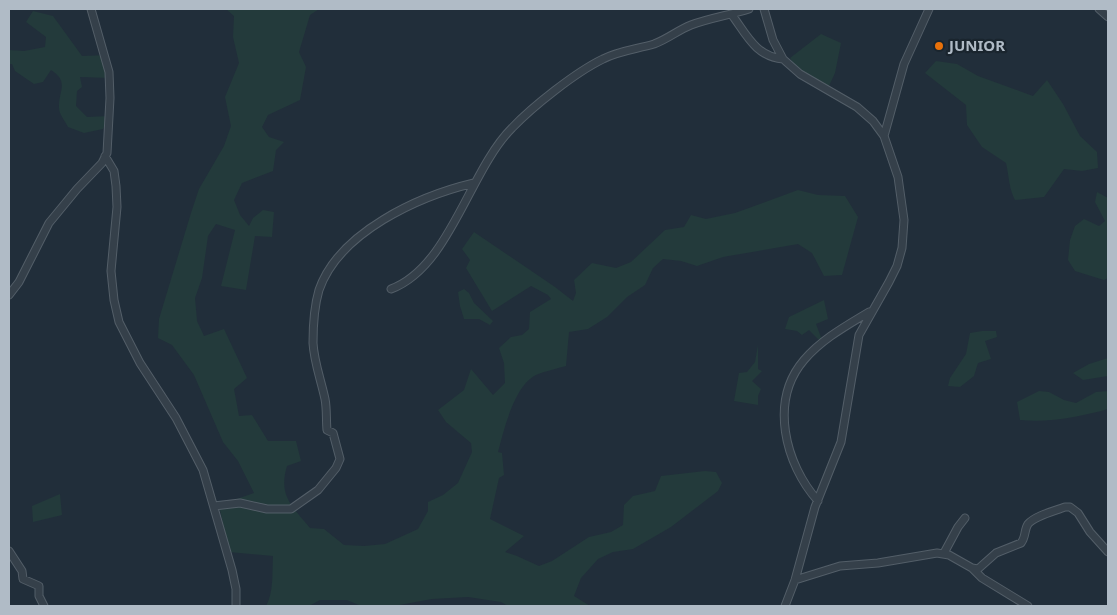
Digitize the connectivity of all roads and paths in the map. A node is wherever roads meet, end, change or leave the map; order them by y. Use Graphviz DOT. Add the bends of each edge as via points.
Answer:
graph roads {
  1 [pos="91,9"];
  2 [pos="749,9"];
  3 [pos="764,9"];
  4 [pos="929,9"];
  5 [pos="1100,9"];
  6 [pos="732,15"];
  7 [pos="1108,17"];
  8 [pos="783,59"];
  9 [pos="884,136"];
  10 [pos="106,156"];
  11 [pos="474,183"];
  12 [pos="391,289"];
  13 [pos="9,295"];
  14 [pos="872,311"];
  15 [pos="818,501"];
  16 [pos="214,506"];
  17 [pos="965,518"];
  18 [pos="9,552"];
  19 [pos="1108,552"];
  20 [pos="944,553"];
  21 [pos="972,568"];
  22 [pos="795,580"];
  23 [pos="44,606"];
  24 [pos="236,606"];
  25 [pos="785,606"];
  26 [pos="1028,606"];
  1 -- 10 [label="street" via="108,72"];
  2 -- 6 [label="street"];
  3 -- 8 [label="street" via="773,40"];
  4 -- 9 [label="street" via="904,64"];
  5 -- 7 [label="street"];
  6 -- 8 [label="street" via="758,50"];
  6 -- 11 [label="street" via="689,25 664,40 593,64 514,126 499,142"];
  8 -- 9 [label="street" via="800,74 857,108"];
  9 -- 14 [label="street" via="898,177 904,239 893,276"];
  10 -- 13 [label="street" via="49,223"];
  10 -- 16 [label="street" via="114,171 116,186 111,272 119,322 194,452"];
  11 -- 12 [label="street" via="452,228 435,252 410,279"];
  11 -- 16 [label="street" via="431,196 393,214 348,247 326,275 316,301 313,343 326,403 327,430 333,434 340,459 331,475 318,490 291,509 266,509 240,503"];
  14 -- 15 [label="street" via="857,343 841,442"];
  14 -- 15 [label="street" via="811,352 798,368 789,388 784,414 788,442 800,475"];
  15 -- 22 [label="street"];
  16 -- 24 [label="street" via="232,570"];
  17 -- 20 [label="street"];
  18 -- 23 [label="street" via="22,571 23,579 39,586"];
  19 -- 21 [label="street" via="1078,513 1065,507 1030,523 1021,543 996,553 978,568"];
  20 -- 21 [label="street"];
  20 -- 22 [label="street" via="840,566"];
  21 -- 26 [label="street" via="982,578"];
  22 -- 25 [label="street"];
}
